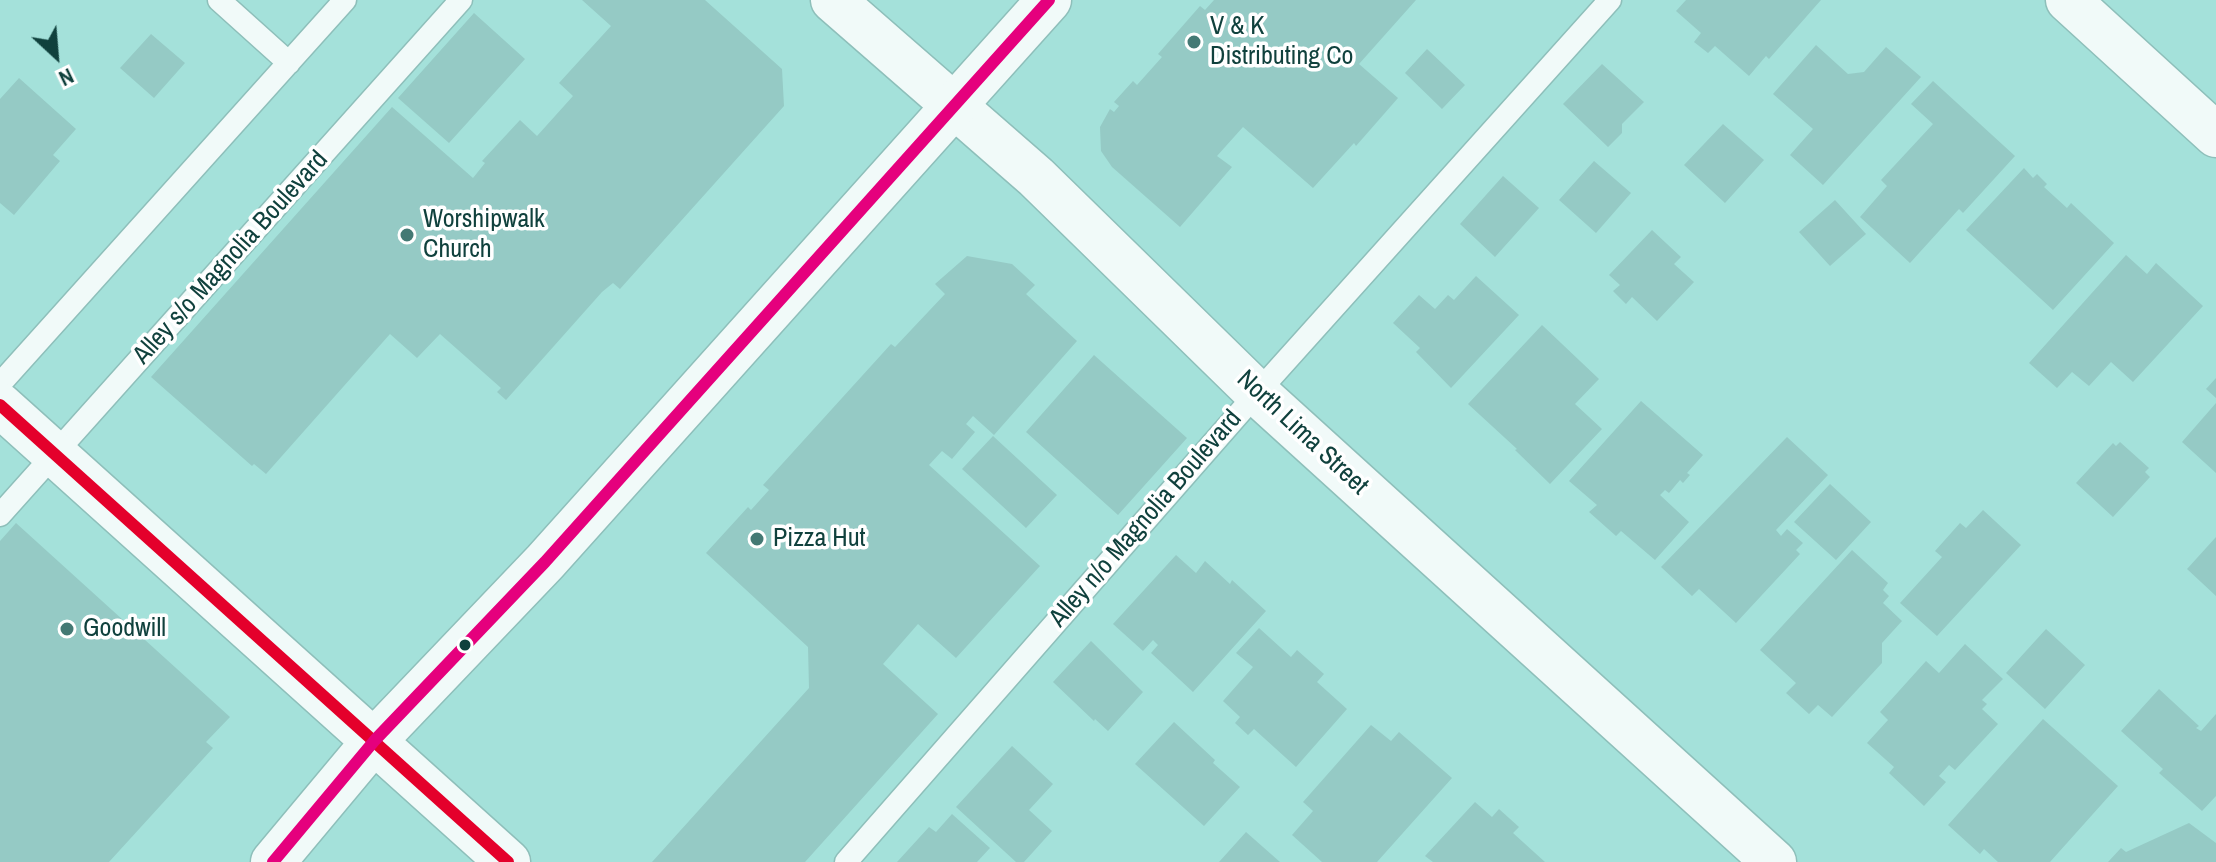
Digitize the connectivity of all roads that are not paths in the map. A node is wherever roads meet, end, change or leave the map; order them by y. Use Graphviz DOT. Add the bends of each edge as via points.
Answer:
graph roads {
  1 [pos="219,0"];
  2 [pos="345,0"];
  3 [pos="461,0"];
  4 [pos="833,0"];
  5 [pos="1049,0"];
  6 [pos="1610,0"];
  7 [pos="2068,0"];
  8 [pos="289,63"];
  9 [pos="954,106"];
  10 [pos="2216,135"];
  11 [pos="0,384"];
  12 [pos="1257,393"];
  13 [pos="0,405"];
  14 [pos="55,453"];
  15 [pos="0,515"];
  16 [pos="375,740"];
  17 [pos="273,862"];
  18 [pos="508,862"];
  19 [pos="846,862"];
  20 [pos="1774,862"];
  1 -- 8 [label="lane"];
  2 -- 8 [label="lane"];
  3 -- 14 [label="lane, Alley s/o Magnolia Boulevard"];
  4 -- 9 [label="street, North Lima Street"];
  5 -- 9 [label="street"];
  6 -- 12 [label="lane, Alley n/o Magnolia Boulevard"];
  7 -- 10 [label="street"];
  8 -- 11 [label="lane"];
  9 -- 12 [label="street, North Lima Street" via="1036,177"];
  9 -- 16 [label="street" via="545,562"];
  12 -- 19 [label="lane, Alley n/o Magnolia Boulevard"];
  12 -- 20 [label="street, North Lima Street"];
  13 -- 14 [label="street"];
  14 -- 15 [label="lane, Alley s/o Magnolia Boulevard"];
  14 -- 16 [label="street"];
  16 -- 17 [label="street"];
  16 -- 18 [label="street"];
}
